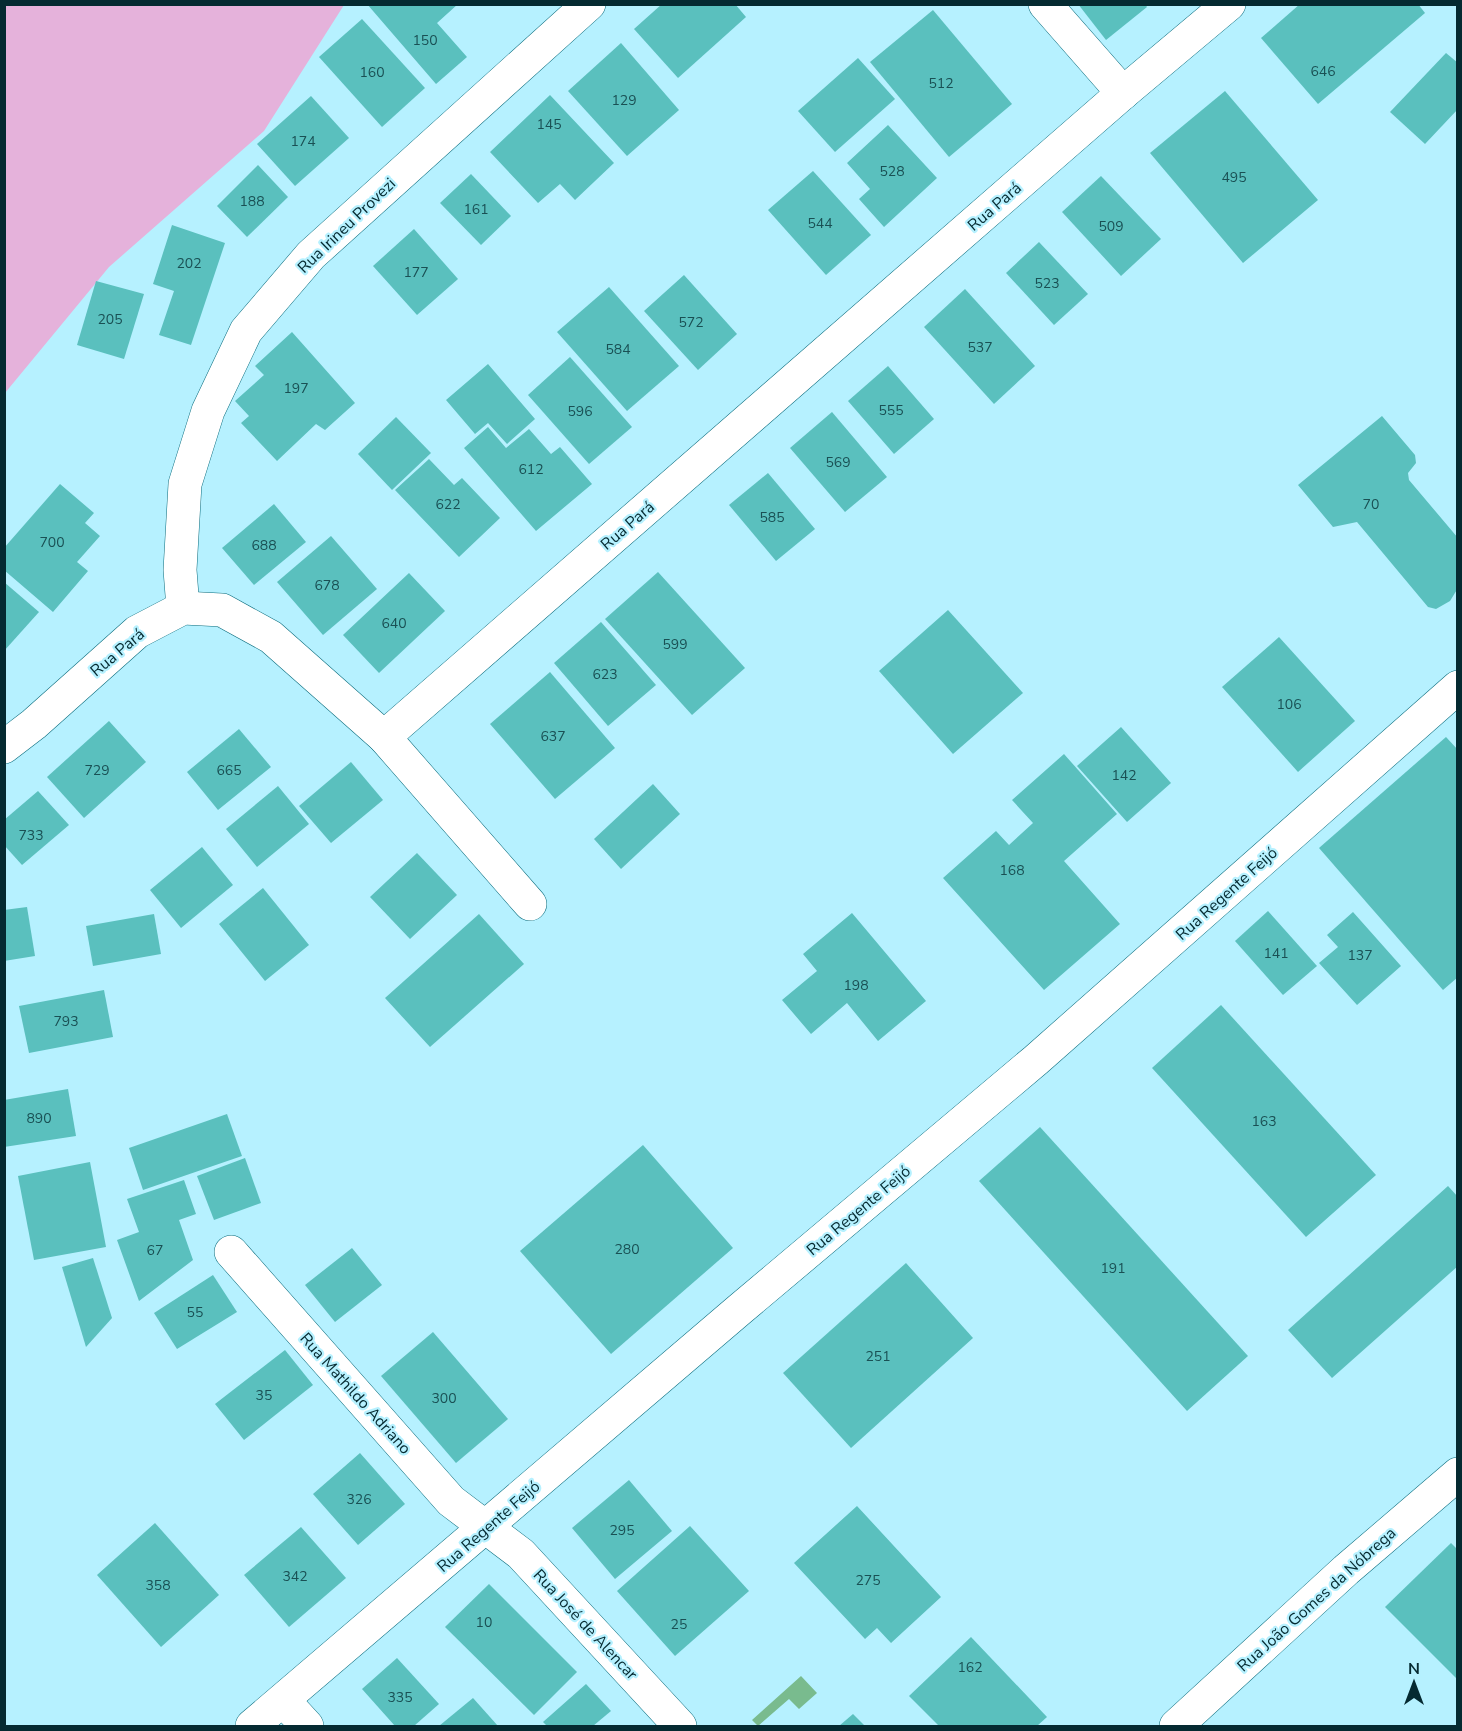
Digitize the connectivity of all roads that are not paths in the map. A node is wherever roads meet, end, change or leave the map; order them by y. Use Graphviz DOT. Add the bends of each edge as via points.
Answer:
graph roads {
  1 [pos="589,4"];
  2 [pos="1045,4"];
  3 [pos="1228,4"];
  4 [pos="1123,93"];
  5 [pos="183,608"];
  6 [pos="1458,687"];
  7 [pos="19,724"];
  8 [pos="384,737"];
  9 [pos="4,747"];
  10 [pos="530,904"];
  11 [pos="231,1252"];
  12 [pos="1458,1474"];
  13 [pos="486,1527"];
  14 [pos="284,1701"];
  15 [pos="252,1726"];
  16 [pos="307,1726"];
  17 [pos="680,1726"];
  18 [pos="1176,1726"];
  1 -- 5 [label="street, Rua Irineu Provezi" via="311,255 246,331 208,411 185,484 180,570"];
  2 -- 4 [label="street"];
  3 -- 4 [label="street, Rua Pará"];
  4 -- 8 [label="street, Rua Pará"];
  5 -- 7 [label="street, Rua Pará" via="137,632"];
  5 -- 8 [label="street" via="222,610 271,637"];
  6 -- 13 [label="street, Rua Regente Feijó" via="1067,1034"];
  7 -- 9 [label="street, Rua Pará"];
  8 -- 10 [label="street"];
  11 -- 13 [label="street, Rua Mathildo Adriano" via="452,1501"];
  12 -- 18 [label="street, Rua João Gomes da Nóbrega" via="1346,1570"];
  13 -- 14 [label="street, Rua Regente Feijó"];
  13 -- 17 [label="street, Rua José de Alencar" via="521,1554"];
  14 -- 15 [label="street, Rua Regente Feijó"];
  14 -- 16 [label="street"];
}
